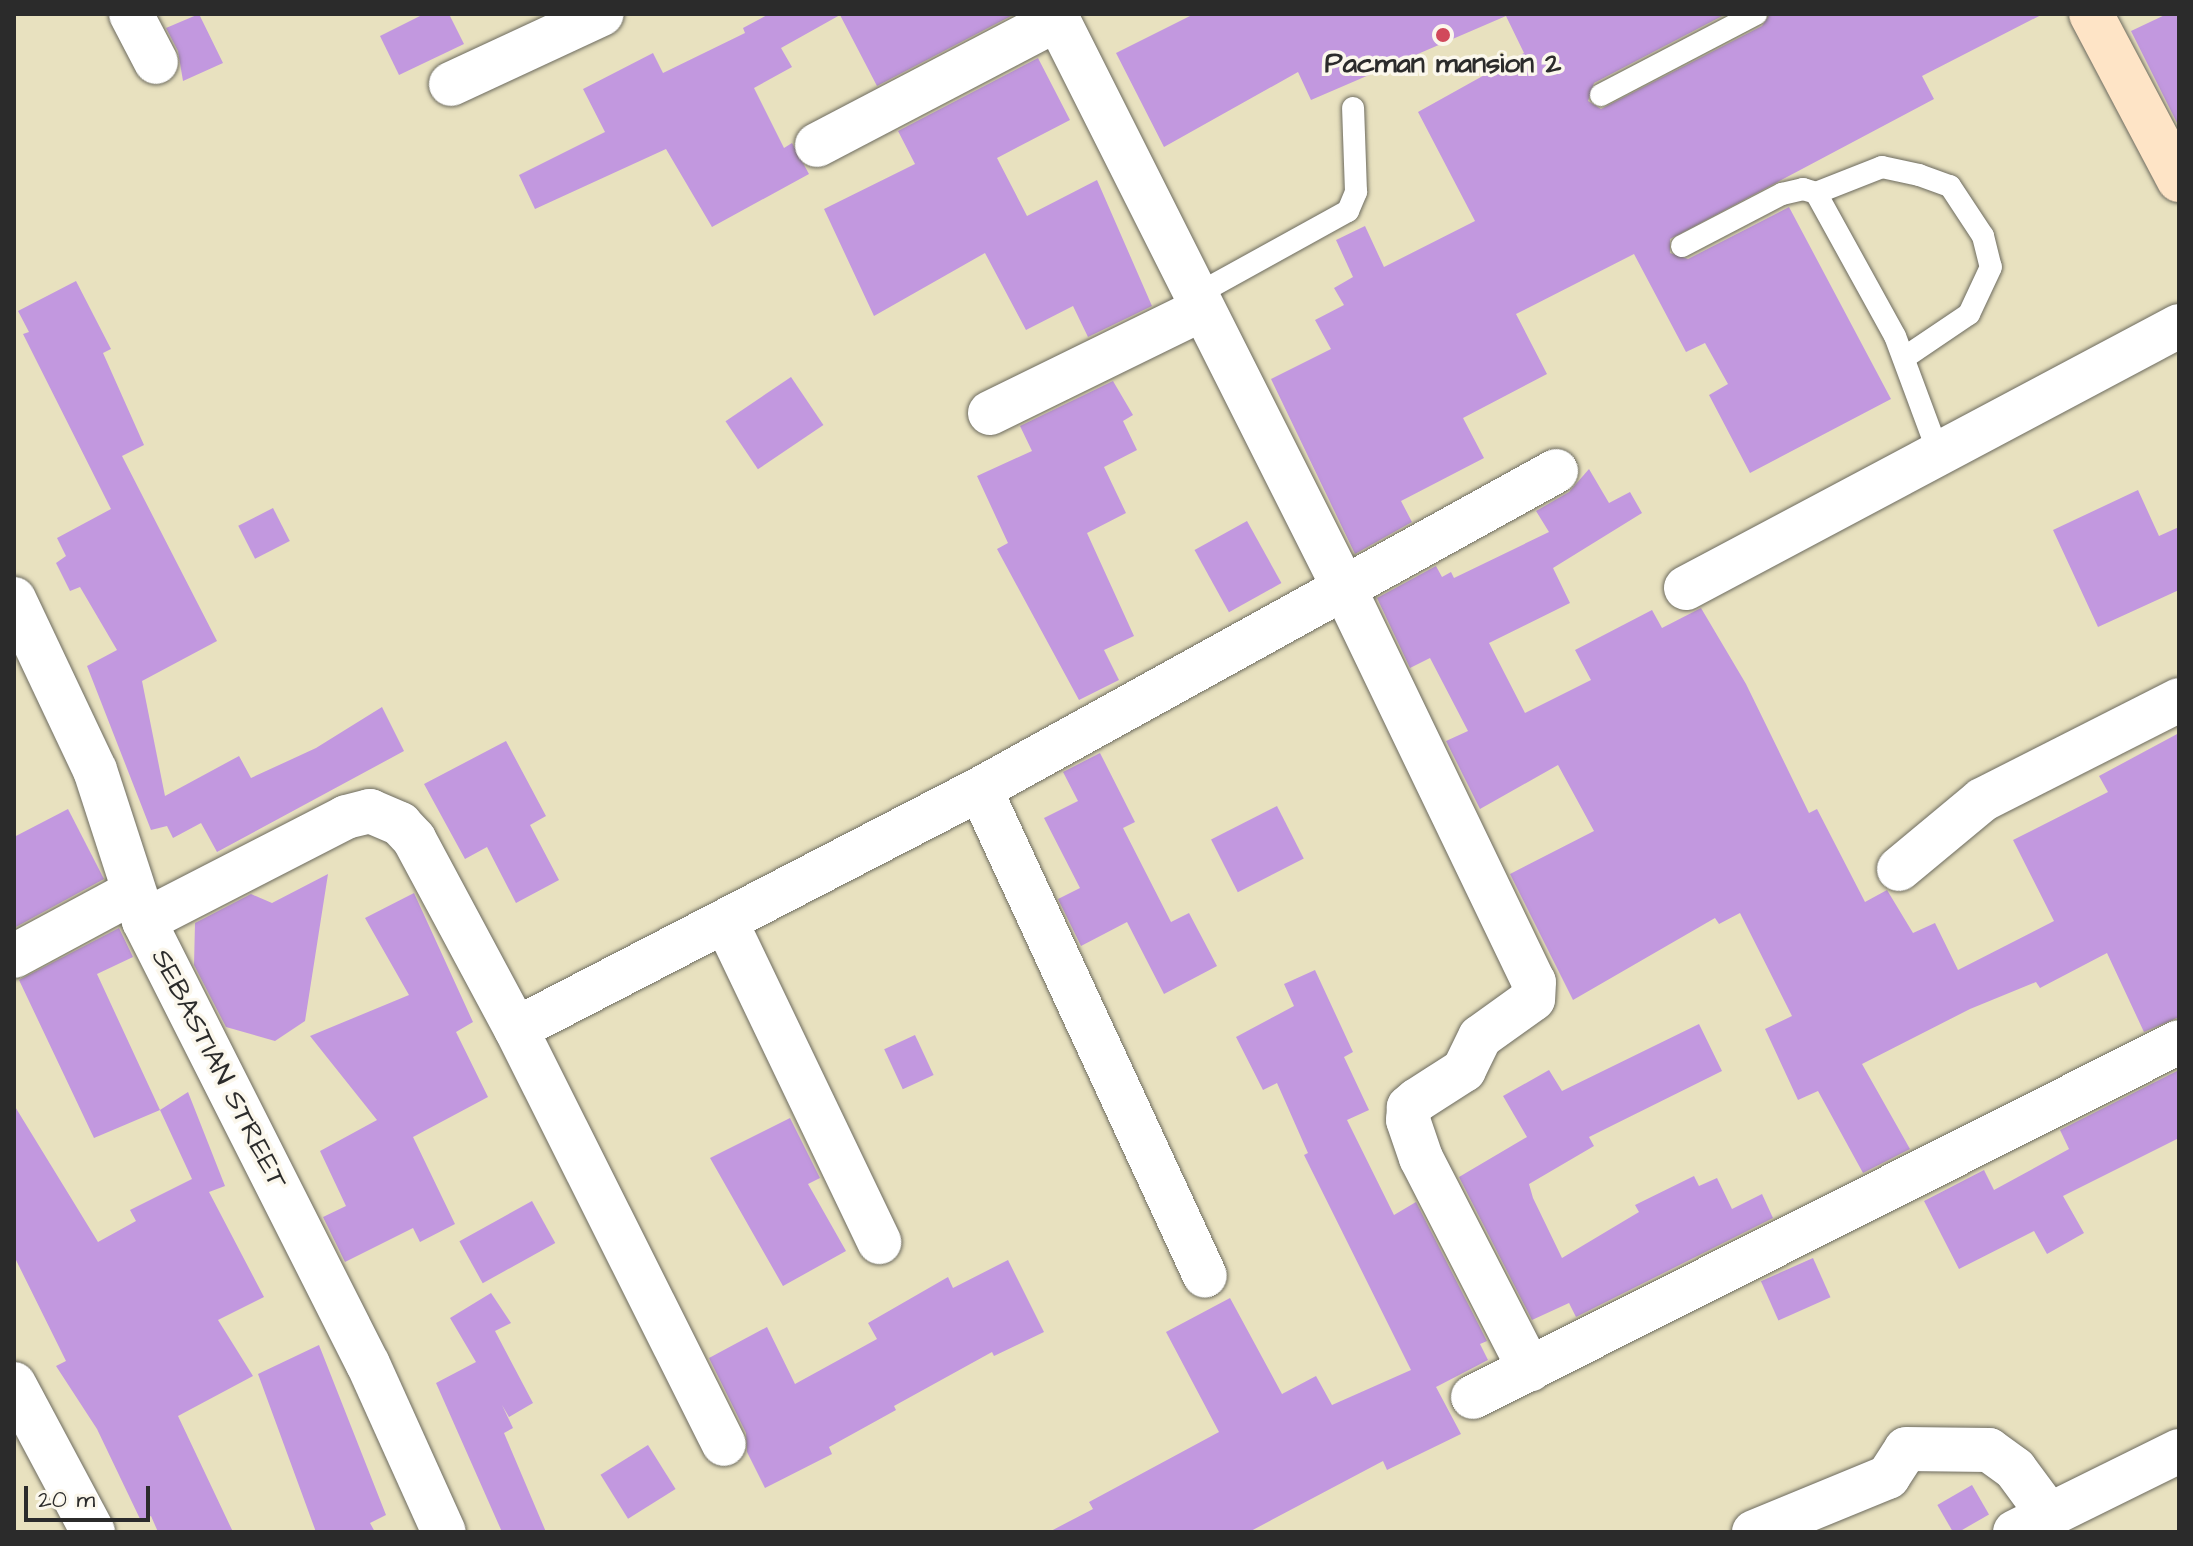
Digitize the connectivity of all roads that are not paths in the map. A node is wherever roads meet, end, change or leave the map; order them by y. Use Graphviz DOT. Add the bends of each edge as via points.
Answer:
graph roads {
  1 [pos="131,14"];
  2 [pos="602,14"];
  3 [pos="1756,14"];
  4 [pos="2091,14"];
  5 [pos="1057,16"];
  6 [pos="156,62"];
  7 [pos="451,84"];
  8 [pos="1601,95"];
  9 [pos="1353,108"];
  10 [pos="817,145"];
  11 [pos="2179,180"];
  12 [pos="1816,193"];
  13 [pos="1682,246"];
  14 [pos="1198,303"];
  15 [pos="2179,326"];
  16 [pos="1904,358"];
  17 [pos="990,413"];
  18 [pos="1939,454"];
  19 [pos="1556,471"];
  20 [pos="1686,588"];
  21 [pos="1345,590"];
  22 [pos="14,599"];
  23 [pos="2179,700"];
  24 [pos="980,789"];
  25 [pos="1899,869"];
  26 [pos="138,906"];
  27 [pos="726,922"];
  28 [pos="14,956"];
  29 [pos="516,1029"];
  30 [pos="2179,1042"];
  31 [pos="879,1242"];
  32 [pos="1205,1276"];
  33 [pos="1530,1370"];
  34 [pos="14,1384"];
  35 [pos="1473,1397"];
  36 [pos="724,1444"];
  37 [pos="2179,1451"];
  38 [pos="2032,1524"];
  39 [pos="93,1532"];
  40 [pos="444,1532"];
  41 [pos="1754,1532"];
  1 -- 6 [label="street"];
  2 -- 7 [label="street"];
  3 -- 8 [label="lane"];
  4 -- 11 [label="street"];
  5 -- 10 [label="street"];
  5 -- 14 [label="street"];
  9 -- 14 [label="lane" via="1356,192 1348,211"];
  12 -- 13 [label="lane" via="1803,189 1782,194"];
  12 -- 16 [label="lane"];
  12 -- 16 [label="lane" via="1882,167 1919,175 1950,186 1983,236 1991,267 1969,314"];
  14 -- 17 [label="street"];
  14 -- 21 [label="street"];
  15 -- 18 [label="street"];
  16 -- 18 [label="lane"];
  18 -- 20 [label="street"];
  19 -- 21 [label="street"];
  21 -- 24 [label="street"];
  21 -- 33 [label="street" via="1534,982 1533,999 1480,1037 1464,1070 1409,1107 1408,1120 1421,1158"];
  22 -- 26 [label="street, SEBASTIAN STREET" via="95,770"];
  23 -- 25 [label="street" via="1982,800"];
  24 -- 27 [label="street"];
  24 -- 32 [label="street"];
  26 -- 28 [label="street"];
  26 -- 29 [label="street" via="346,817 370,811 385,815 414,839"];
  26 -- 40 [label="street, SEBASTIAN STREET" via="368,1364"];
  27 -- 29 [label="street"];
  27 -- 31 [label="street"];
  29 -- 36 [label="street"];
  30 -- 33 [label="street"];
  33 -- 35 [label="street"];
  34 -- 39 [label="street"];
  37 -- 38 [label="street"];
  38 -- 41 [label="street" via="2015,1469 1989,1450 1906,1449 1888,1477"];
}
